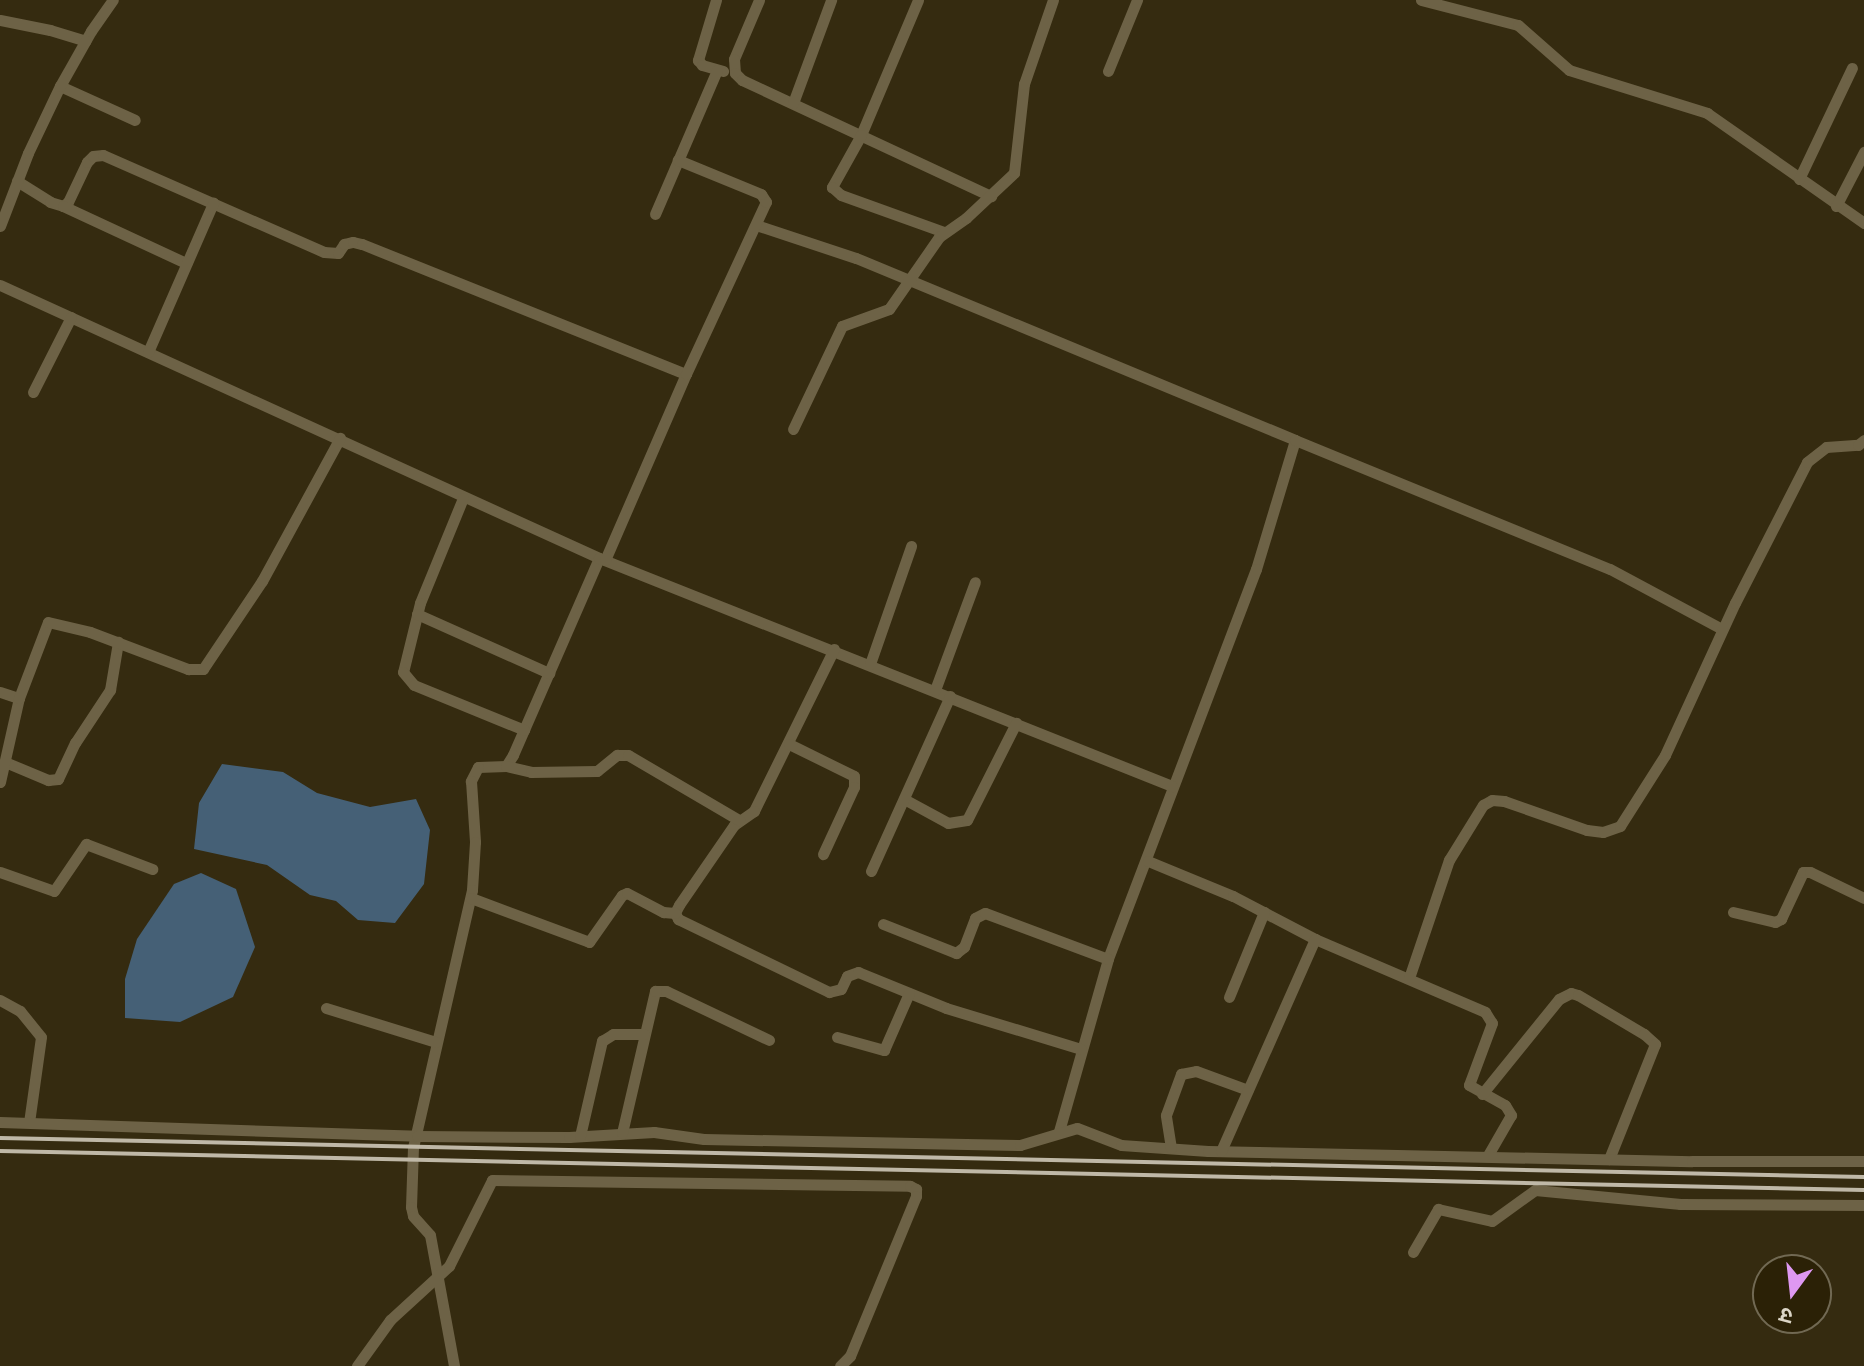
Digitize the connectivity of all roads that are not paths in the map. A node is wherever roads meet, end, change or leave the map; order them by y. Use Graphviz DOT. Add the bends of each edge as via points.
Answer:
graph roads {
  1 [pos="113,0"];
  2 [pos="716,0"];
  3 [pos="759,0"];
  4 [pos="831,0"];
  5 [pos="918,0"];
  6 [pos="1053,0"];
  7 [pos="1137,0"];
  8 [pos="1421,0"];
  9 [pos="0,20"];
  10 [pos="85,41"];
  11 [pos="1852,68"];
  12 [pos="717,70"];
  13 [pos="1108,71"];
  14 [pos="735,73"];
  15 [pos="60,86"];
  16 [pos="793,103"];
  17 [pos="135,120"];
  18 [pos="861,135"];
  19 [pos="1864,152"];
  20 [pos="678,160"];
  21 [pos="1799,179"];
  22 [pos="17,181"];
  23 [pos="991,196"];
  24 [pos="213,203"];
  25 [pos="63,206"];
  26 [pos="1836,206"];
  27 [pos="655,214"];
  28 [pos="1864,223"];
  29 [pos="756,225"];
  30 [pos="0,226"];
  31 [pos="944,232"];
  32 [pos="186,263"];
  33 [pos="911,282"];
  34 [pos="0,285"];
  35 [pos="71,317"];
  36 [pos="148,352"];
  37 [pos="686,374"];
  38 [pos="33,392"];
  39 [pos="793,429"];
  40 [pos="340,438"];
  41 [pos="1295,440"];
  42 [pos="1864,440"];
  43 [pos="463,498"];
  44 [pos="911,546"];
  45 [pos="602,559"];
  46 [pos="975,582"];
  47 [pos="417,614"];
  48 [pos="1722,629"];
  49 [pos="118,642"];
  50 [pos="834,649"];
  51 [pos="870,664"];
  52 [pos="549,673"];
  53 [pos="935,690"];
  54 [pos="0,692"];
  55 [pos="950,696"];
  56 [pos="19,698"];
  57 [pos="1016,723"];
  58 [pos="524,730"];
  59 [pos="789,744"];
  60 [pos="5,762"];
  61 [pos="506,766"];
  62 [pos="0,782"];
  63 [pos="1172,786"];
  64 [pos="904,799"];
  65 [pos="739,820"];
  66 [pos="823,854"];
  67 [pos="1148,861"];
  68 [pos="152,869"];
  69 [pos="871,871"];
  70 [pos="0,872"];
  71 [pos="471,898"];
  72 [pos="1864,898"];
  73 [pos="1264,912"];
  74 [pos="1733,912"];
  75 [pos="675,913"];
  76 [pos="883,924"];
  77 [pos="1315,939"];
  78 [pos="1108,959"];
  79 [pos="1409,978"];
  80 [pos="909,993"];
  81 [pos="1229,997"];
  82 [pos="0,1000"];
  83 [pos="326,1008"];
  84 [pos="644,1034"];
  85 [pos="837,1037"];
  86 [pos="769,1040"];
  87 [pos="436,1042"];
  88 [pos="1081,1049"];
  89 [pos="1248,1090"];
  90 [pos="1482,1094"];
  91 [pos="0,1122"];
  92 [pos="29,1122"];
  93 [pos="1059,1131"];
  94 [pos="622,1133"];
  95 [pos="417,1136"];
  96 [pos="580,1136"];
  97 [pos="1171,1148"];
  98 [pos="1221,1151"];
  99 [pos="1488,1155"];
  100 [pos="1609,1159"];
  101 [pos="1864,1161"];
  102 [pos="1864,1205"];
  103 [pos="1413,1252"];
  104 [pos="438,1277"];
  105 [pos="357,1366"];
  106 [pos="454,1366"];
  107 [pos="840,1366"];
  1 -- 10 [label="street"];
  2 -- 12 [label="street" via="698,60"];
  3 -- 14 [label="street" via="734,59"];
  4 -- 16 [label="street"];
  5 -- 18 [label="street"];
  6 -- 23 [label="street" via="1024,84 1017,163 1008,181"];
  7 -- 13 [label="street"];
  8 -- 21 [label="street" via="1518,25 1569,70 1707,113"];
  9 -- 10 [label="street"];
  10 -- 15 [label="street"];
  11 -- 21 [label="street"];
  12 -- 14 [label="street"];
  12 -- 20 [label="street"];
  14 -- 16 [label="street"];
  15 -- 17 [label="street"];
  15 -- 22 [label="street"];
  16 -- 18 [label="street"];
  18 -- 23 [label="street"];
  18 -- 31 [label="street" via="833,180 835,192"];
  19 -- 26 [label="street"];
  20 -- 27 [label="street"];
  20 -- 29 [label="street" via="766,197"];
  21 -- 26 [label="street"];
  22 -- 25 [label="street"];
  22 -- 30 [label="street"];
  23 -- 31 [label="street"];
  24 -- 25 [label="street" via="103,155 87,162"];
  24 -- 32 [label="street"];
  24 -- 37 [label="street" via="324,252 362,244"];
  25 -- 32 [label="street"];
  26 -- 28 [label="street"];
  29 -- 33 [label="street"];
  29 -- 37 [label="street"];
  31 -- 33 [label="street"];
  32 -- 36 [label="street"];
  33 -- 39 [label="street" via="889,309 842,326"];
  33 -- 41 [label="street"];
  34 -- 35 [label="street"];
  35 -- 36 [label="street"];
  35 -- 38 [label="street"];
  36 -- 40 [label="street"];
  37 -- 45 [label="street"];
  40 -- 43 [label="street"];
  40 -- 49 [label="street" via="262,581 203,669 188,669"];
  41 -- 48 [label="street" via="1610,569"];
  41 -- 63 [label="street" via="1256,569"];
  42 -- 48 [label="street" via="1826,447 1807,462"];
  43 -- 45 [label="street"];
  43 -- 47 [label="street"];
  44 -- 51 [label="street"];
  45 -- 50 [label="street"];
  45 -- 52 [label="street"];
  46 -- 53 [label="street"];
  47 -- 52 [label="street"];
  47 -- 58 [label="street" via="404,665 406,679"];
  48 -- 79 [label="street" via="1665,755 1620,826 1587,830 1504,801 1483,805 1449,860"];
  49 -- 56 [label="street" via="48,622"];
  49 -- 60 [label="street" via="110,690 58,779 48,780"];
  50 -- 51 [label="street"];
  50 -- 59 [label="street"];
  51 -- 53 [label="street"];
  52 -- 58 [label="street"];
  53 -- 55 [label="street"];
  54 -- 56 [label="street"];
  55 -- 57 [label="street"];
  55 -- 64 [label="street"];
  56 -- 60 [label="street"];
  57 -- 63 [label="street"];
  57 -- 64 [label="street" via="967,820 948,823"];
  58 -- 61 [label="street"];
  59 -- 65 [label="street" via="754,811"];
  59 -- 66 [label="street" via="854,776 854,787"];
  60 -- 62 [label="street"];
  61 -- 65 [label="street" via="531,772 597,771 617,755 628,755"];
  61 -- 71 [label="street" via="478,767 471,781"];
  63 -- 67 [label="street"];
  64 -- 69 [label="street"];
  65 -- 75 [label="street"];
  67 -- 73 [label="street"];
  67 -- 78 [label="street"];
  68 -- 70 [label="street" via="86,844 54,891"];
  71 -- 75 [label="street" via="589,942 627,893"];
  71 -- 87 [label="street"];
  72 -- 74 [label="street" via="1803,872 1781,919"];
  73 -- 77 [label="street"];
  73 -- 81 [label="street"];
  75 -- 80 [label="street" via="685,924 829,992 841,989 847,976 858,972"];
  76 -- 78 [label="street" via="956,953 964,947 975,918 985,913"];
  77 -- 79 [label="street"];
  77 -- 89 [label="street"];
  78 -- 88 [label="street"];
  79 -- 90 [label="street" via="1490,1017 1491,1028 1469,1079 1472,1089"];
  80 -- 85 [label="street" via="884,1050"];
  80 -- 88 [label="street"];
  82 -- 92 [label="street" via="20,1011 41,1037"];
  83 -- 87 [label="street"];
  84 -- 86 [label="street" via="652,995 659,989"];
  84 -- 94 [label="street"];
  84 -- 96 [label="street" via="613,1034 602,1041"];
  87 -- 95 [label="street"];
  88 -- 93 [label="street"];
  89 -- 97 [label="street" via="1196,1071 1181,1074 1166,1115"];
  89 -- 98 [label="street"];
  90 -- 99 [label="street" via="1505,1105 1511,1115"];
  90 -- 100 [label="street" via="1559,999 1578,995 1655,1044"];
  91 -- 92 [label="street"];
  92 -- 95 [label="street"];
  93 -- 94 [label="street" via="1020,1145"];
  93 -- 97 [label="street" via="1077,1128 1112,1143"];
  94 -- 96 [label="street"];
  95 -- 96 [label="street"];
  95 -- 104 [label="street" via="411,1207 430,1235"];
  97 -- 98 [label="street"];
  98 -- 99 [label="street"];
  99 -- 100 [label="street"];
  100 -- 101 [label="street"];
  102 -- 103 [label="street" via="1680,1204 1535,1190 1492,1221 1438,1209"];
  104 -- 105 [label="street" via="390,1320"];
  104 -- 106 [label="street"];
  104 -- 107 [label="street" via="453,1259 488,1183 500,1178 910,1186 916,1196 854,1348"];
}
